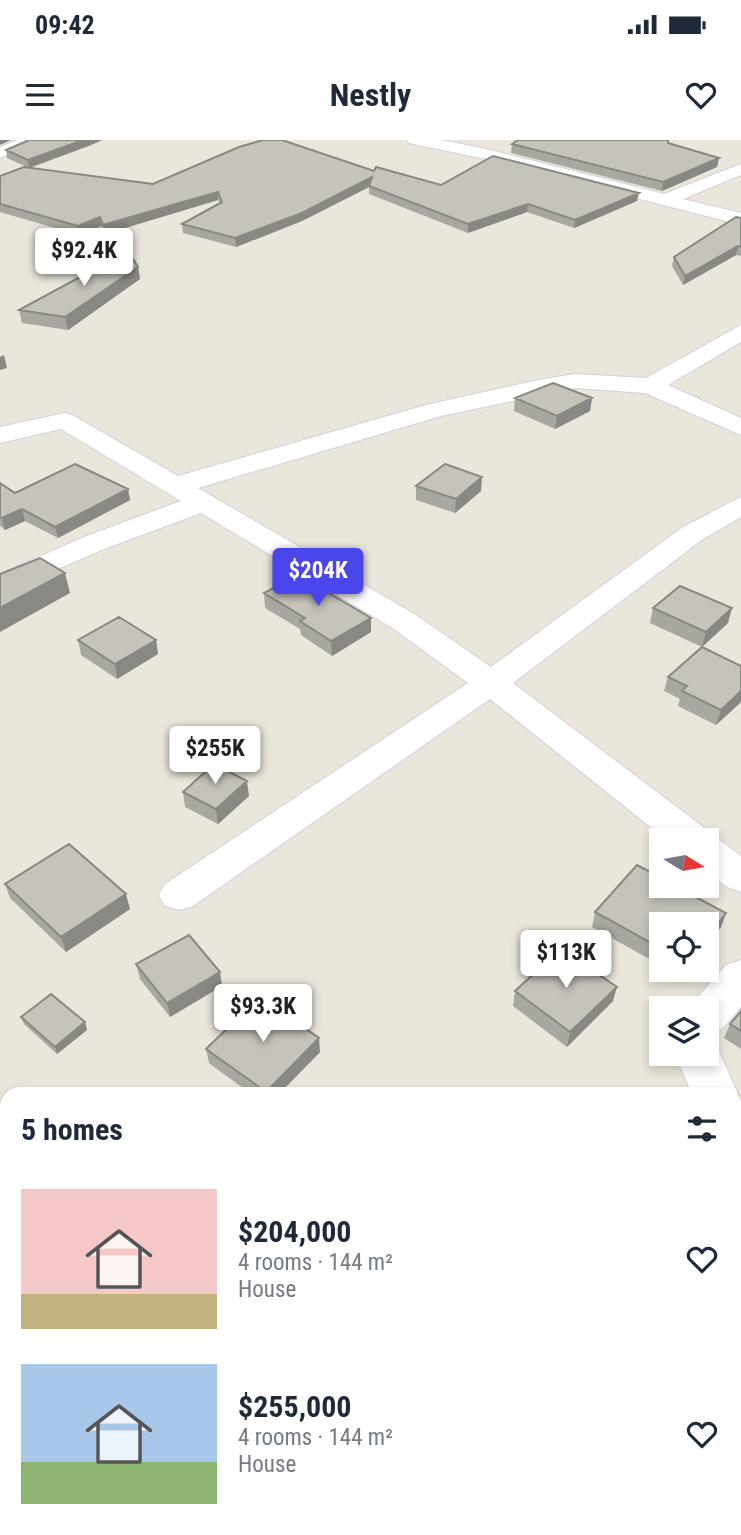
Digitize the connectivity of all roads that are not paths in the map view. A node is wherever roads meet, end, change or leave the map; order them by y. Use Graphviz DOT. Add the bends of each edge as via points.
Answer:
graph roads {
  1 [pos="33,140"];
  2 [pos="415,140"];
  3 [pos="0,153"];
  4 [pos="741,169"];
  5 [pos="667,199"];
  6 [pos="741,219"];
  7 [pos="741,332"];
  8 [pos="650,386"];
  9 [pos="741,426"];
  10 [pos="0,435"];
  11 [pos="175,486"];
  12 [pos="202,503"];
  13 [pos="741,505"];
  14 [pos="0,585"];
  15 [pos="491,683"];
  16 [pos="678,828"];
  17 [pos="719,860"];
  18 [pos="741,877"];
  19 [pos="179,895"];
  20 [pos="741,977"];
  21 [pos="719,1002"];
  22 [pos="703,1066"];
  23 [pos="712,1087"];
  1 -- 3 [label="street"];
  2 -- 5 [label="street"];
  4 -- 5 [label="street"];
  5 -- 6 [label="street"];
  7 -- 8 [label="street"];
  8 -- 9 [label="street"];
  8 -- 11 [label="street" via="575,381 538,387 435,411"];
  10 -- 11 [label="street" via="65,421"];
  11 -- 12 [label="street"];
  12 -- 14 [label="street" via="94,543"];
  12 -- 15 [label="street" via="405,622"];
  13 -- 15 [label="street" via="693,533"];
  15 -- 16 [label="street"];
  15 -- 19 [label="street"];
  17 -- 18 [label="street"];
  20 -- 21 [label="street"];
  22 -- 23 [label="street"];
}
